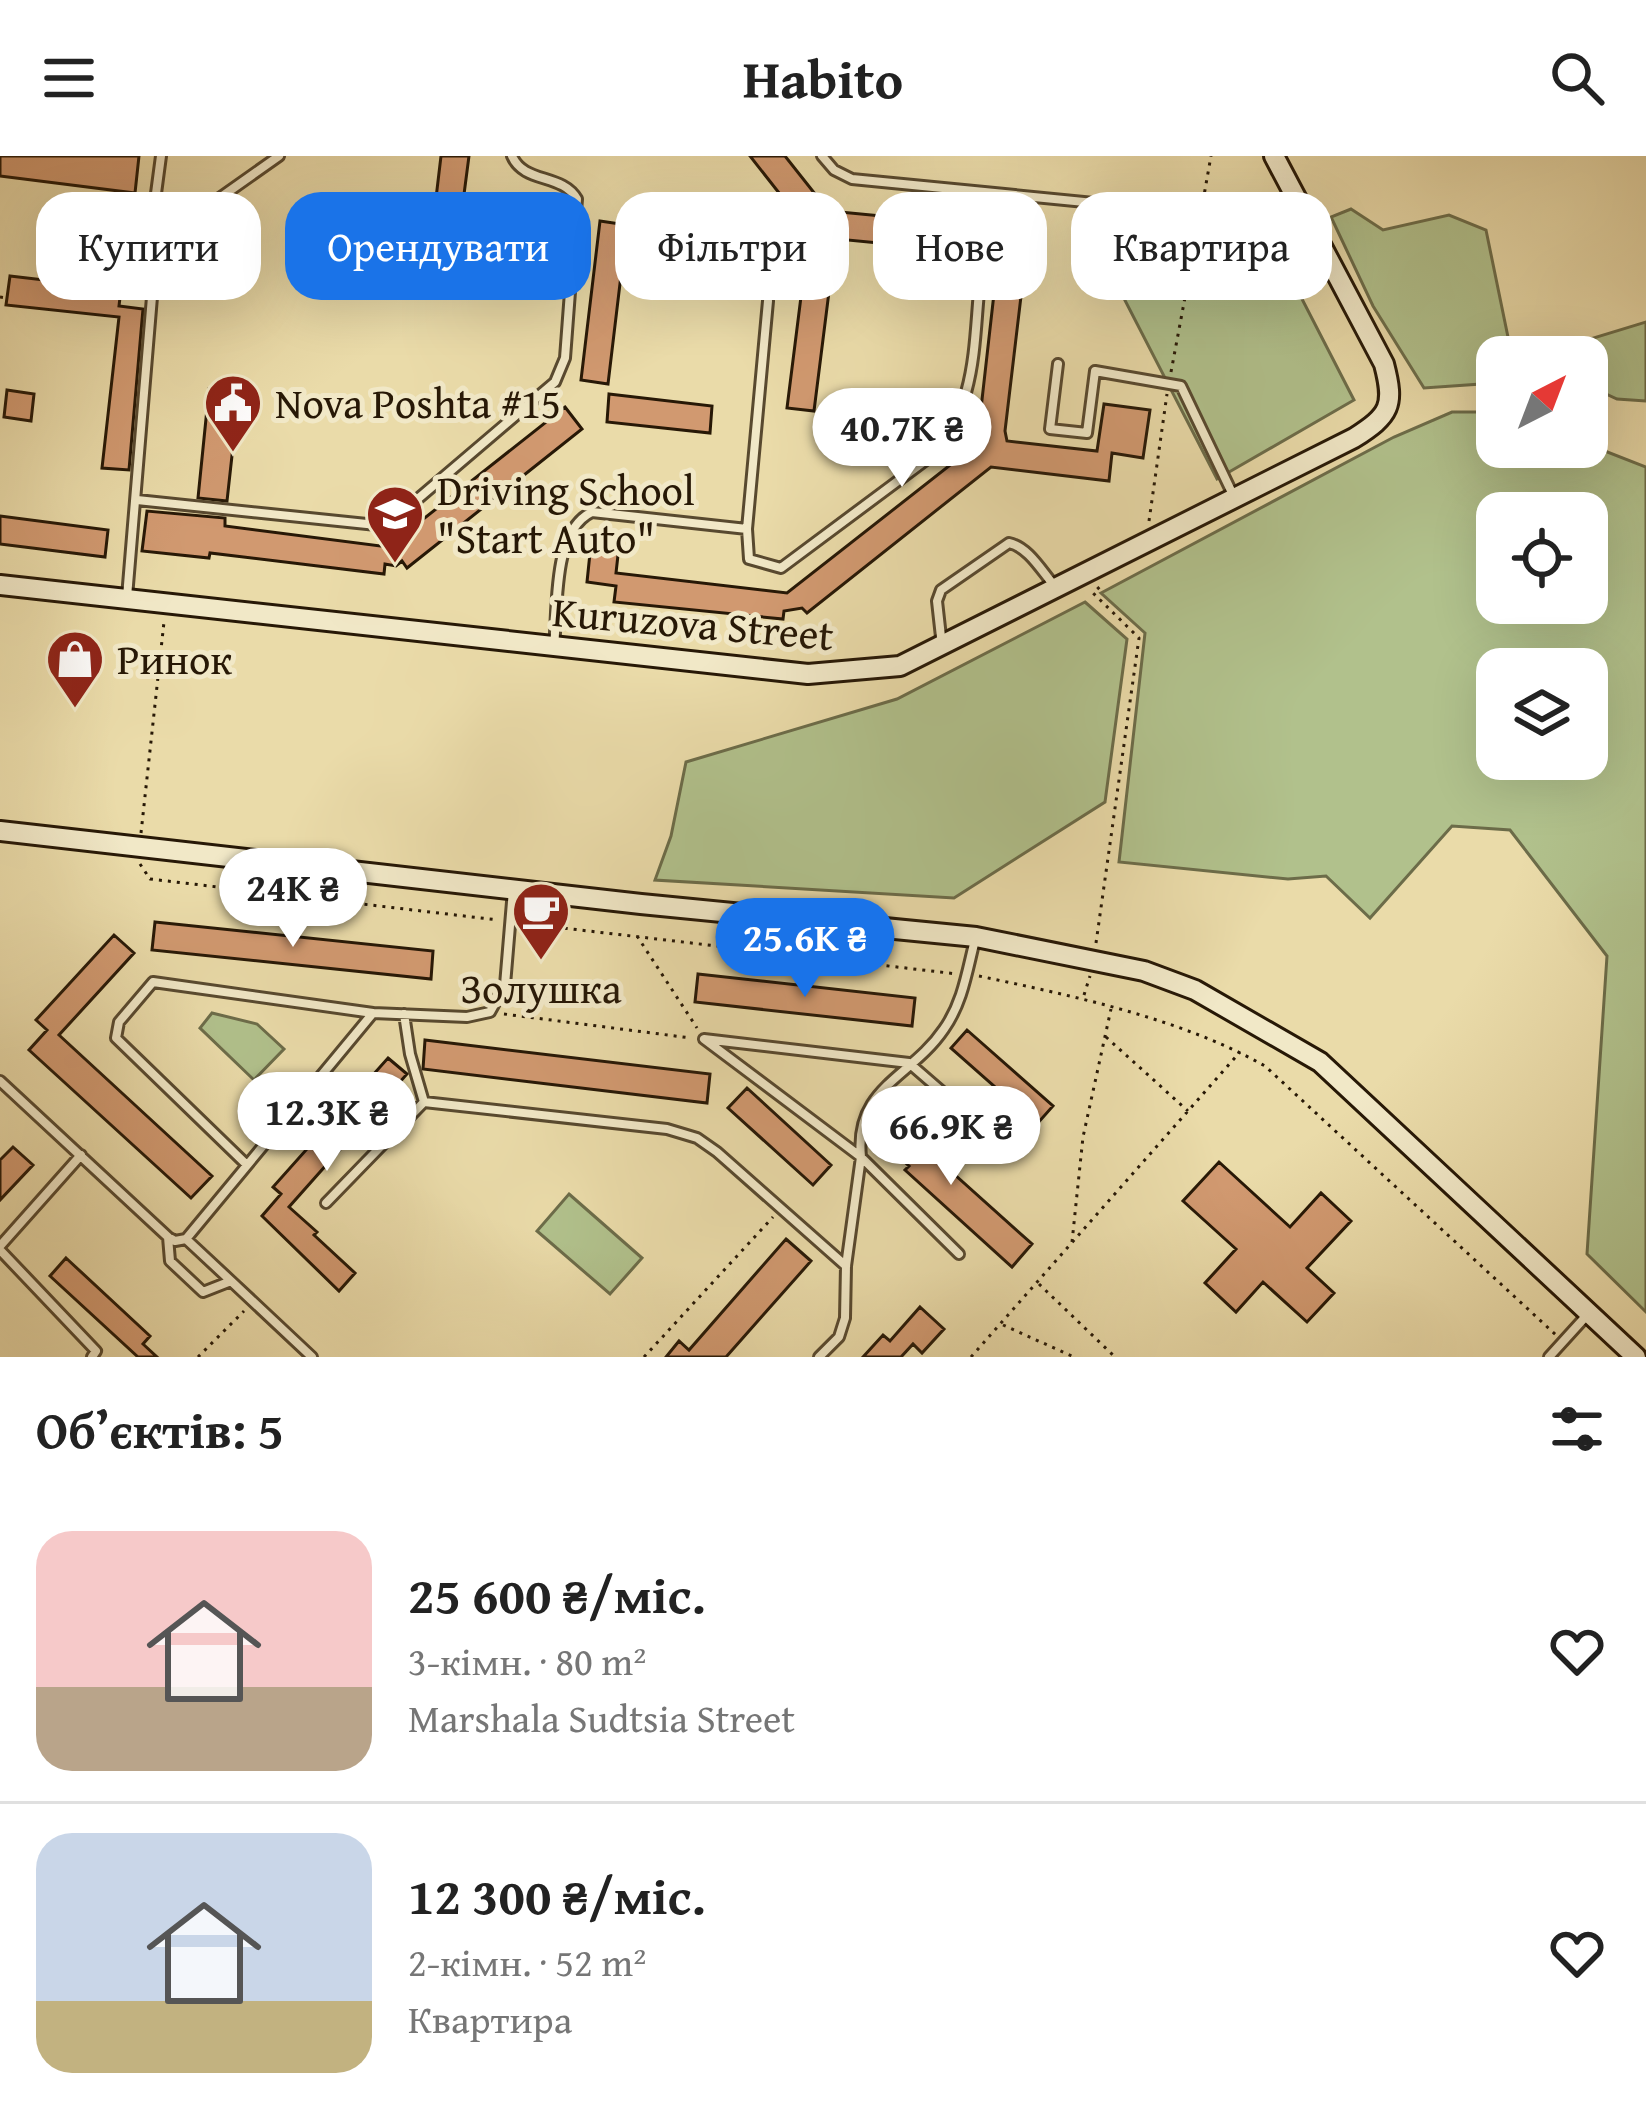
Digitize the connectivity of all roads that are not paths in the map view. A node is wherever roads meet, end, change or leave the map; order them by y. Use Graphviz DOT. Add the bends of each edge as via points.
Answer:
graph roads {
  1 [pos="161,156"];
  2 [pos="279,156"];
  3 [pos="512,156"];
  4 [pos="822,156"];
  5 [pos="1274,156"];
  6 [pos="156,192"];
  7 [pos="1293,192"];
  8 [pos="1071,201"];
  9 [pos="1332,266"];
  10 [pos="977,300"];
  11 [pos="768,301"];
  12 [pos="1058,364"];
  13 [pos="137,500"];
  14 [pos="1236,500"];
  15 [pos="747,529"];
  16 [pos="0,585"];
  17 [pos="1058,590"];
  18 [pos="127,599"];
  19 [pos="942,647"];
  20 [pos="554,649"];
  21 [pos="0,831"];
  22 [pos="513,889"];
  23 [pos="976,937"];
  24 [pos="373,1013"];
  25 [pos="404,1014"];
  26 [pos="909,1063"];
  27 [pos="0,1081"];
  28 [pos="424,1102"];
  29 [pos="1000,1142"];
  30 [pos="81,1155"];
  31 [pos="862,1157"];
  32 [pos="247,1165"];
  33 [pos="326,1203"];
  34 [pos="168,1237"];
  35 [pos="186,1238"];
  36 [pos="0,1248"];
  37 [pos="959,1254"];
  38 [pos="846,1266"];
  39 [pos="231,1281"];
  40 [pos="1589,1313"];
  41 [pos="92,1357"];
  42 [pos="312,1357"];
  43 [pos="819,1357"];
  44 [pos="1549,1357"];
  45 [pos="1636,1357"];
  1 -- 6 [label="lane"];
  2 -- 13 [label="lane" via="170,233 155,261"];
  3 -- 13 [label="lane" via="522,171 569,188 577,199 565,358 555,382 386,526"];
  4 -- 8 [label="lane" via="852,179"];
  5 -- 7 [label="street"];
  9 -- 14 [label="street, Kuruzova Street" via="1384,364 1389,408 1354,439"];
  10 -- 15 [label="lane" via="963,410 944,442 786,566 749,559"];
  11 -- 15 [label="lane"];
  12 -- 14 [label="lane" via="1050,429 1087,433 1095,370 1181,386"];
  13 -- 18 [label="lane"];
  14 -- 17 [label="street, Kuruzova Street"];
  15 -- 20 [label="lane" via="582,517 564,545"];
  16 -- 18 [label="street, Kuruzova Street"];
  17 -- 19 [label="street, Kuruzova Street"];
  17 -- 19 [label="lane" via="1009,543 941,590"];
  18 -- 20 [label="street, Kuruzova Street"];
  19 -- 20 [label="street, Kuruzova Street" via="900,666 808,674"];
  21 -- 22 [label="street"];
  22 -- 23 [label="street"];
  22 -- 25 [label="lane" via="505,985 490,1012"];
  23 -- 26 [label="lane" via="961,1000"];
  23 -- 40 [label="street" via="1144,971 1195,990 1320,1062"];
  24 -- 25 [label="lane"];
  24 -- 32 [label="lane"];
  24 -- 32 [label="lane" via="164,981 147,988 116,1038"];
  25 -- 28 [label="lane"];
  26 -- 29 [label="lane"];
  26 -- 31 [label="lane" via="864,1113"];
  26 -- 31 [label="lane" via="704,1040"];
  27 -- 30 [label="lane"];
  28 -- 33 [label="lane"];
  28 -- 38 [label="lane" via="682,1132 717,1152"];
  30 -- 34 [label="lane"];
  30 -- 36 [label="lane"];
  31 -- 37 [label="lane"];
  31 -- 38 [label="lane"];
  32 -- 35 [label="lane"];
  34 -- 35 [label="lane"];
  34 -- 39 [label="lane" via="170,1261 203,1292"];
  35 -- 39 [label="lane"];
  36 -- 41 [label="lane" via="96,1351"];
  38 -- 43 [label="lane" via="843,1328"];
  39 -- 42 [label="lane"];
  40 -- 44 [label="lane"];
  40 -- 45 [label="street"];
}
